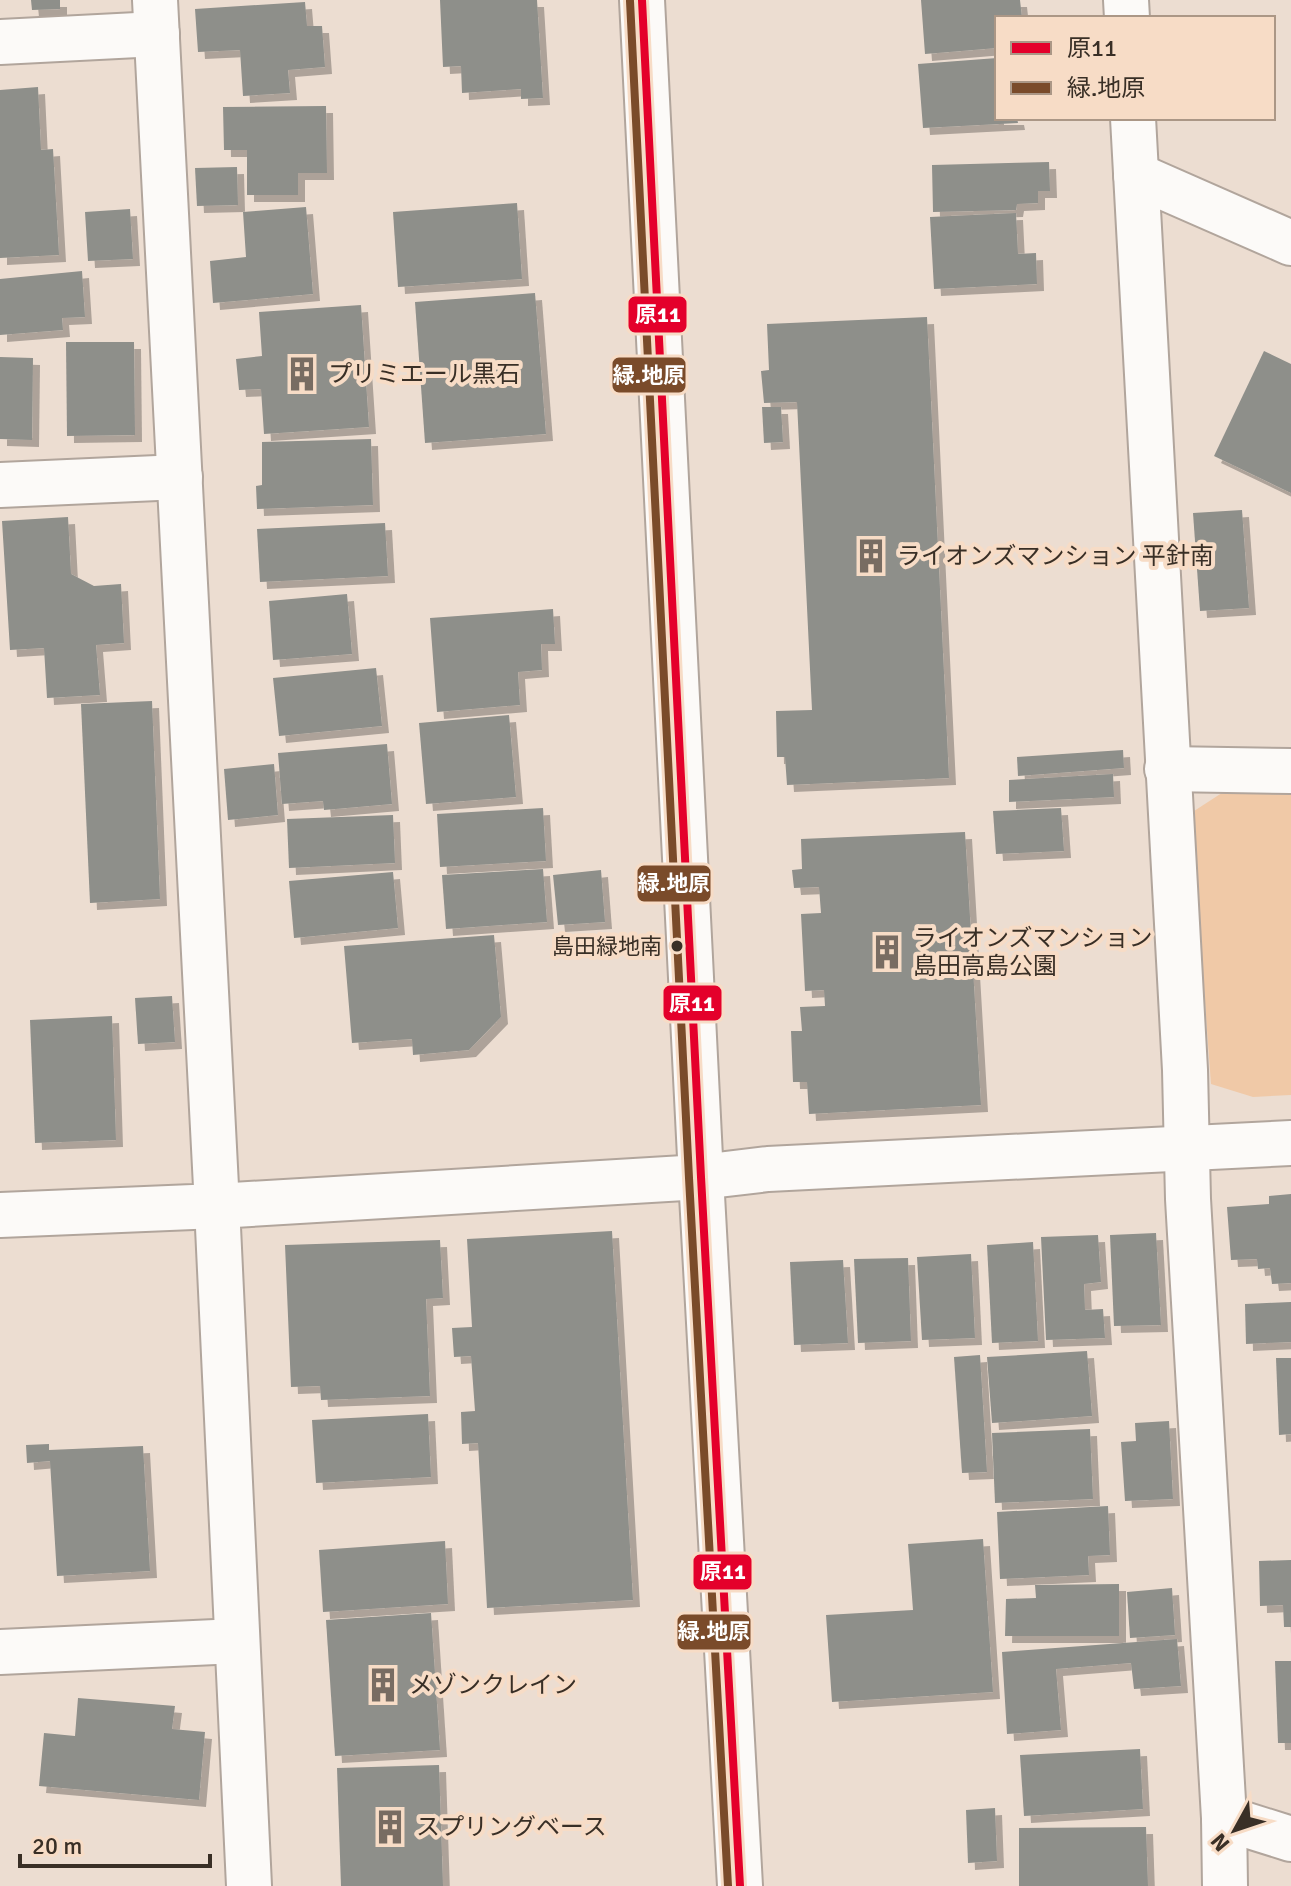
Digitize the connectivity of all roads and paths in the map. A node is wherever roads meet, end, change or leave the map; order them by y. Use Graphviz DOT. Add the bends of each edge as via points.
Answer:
graph roads {
  1 [pos="642,0"];
  2 [pos="156,17"];
  3 [pos="0,42"];
  4 [pos="1133,120"];
  5 [pos="1136,175"];
  6 [pos="1291,243"];
  7 [pos="180,477"];
  8 [pos="0,485"];
  9 [pos="1167,769"];
  10 [pos="1291,771"];
  11 [pos="1291,1143"];
  12 [pos="1187,1148"];
  13 [pos="701,1177"];
  14 [pos="217,1206"];
  15 [pos="0,1215"];
  16 [pos="237,1641"];
  17 [pos="0,1652"];
  18 [pos="1224,1818"];
  19 [pos="1291,1839"];
  20 [pos="249,1886"];
  21 [pos="740,1886"];
  22 [pos="1225,1886"];
  1 -- 13 [label="street"];
  2 -- 3 [label="street"];
  2 -- 7 [label="street"];
  4 -- 5 [label="street"];
  5 -- 6 [label="street"];
  5 -- 9 [label="street"];
  7 -- 8 [label="street"];
  7 -- 14 [label="street"];
  9 -- 10 [label="street"];
  9 -- 12 [label="street"];
  11 -- 12 [label="street"];
  12 -- 13 [label="street"];
  12 -- 18 [label="street"];
  13 -- 14 [label="street"];
  13 -- 21 [label="street"];
  14 -- 15 [label="street"];
  14 -- 16 [label="street"];
  16 -- 17 [label="street"];
  16 -- 20 [label="street"];
  18 -- 19 [label="street"];
  18 -- 22 [label="street"];
}
